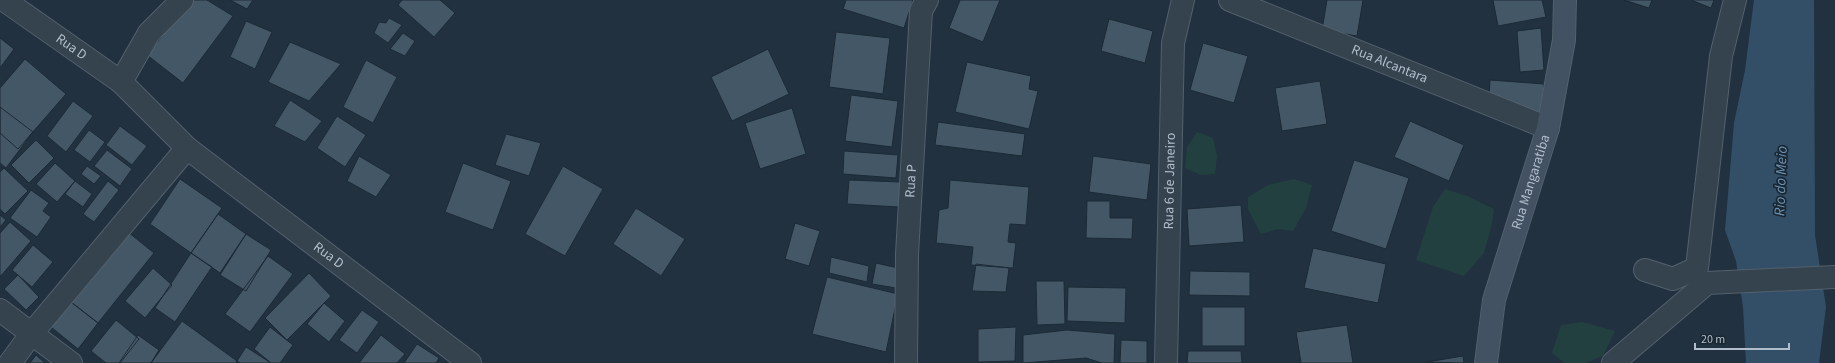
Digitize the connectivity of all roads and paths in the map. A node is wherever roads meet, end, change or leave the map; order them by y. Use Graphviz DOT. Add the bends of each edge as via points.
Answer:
graph roads {
  1 [pos="4,0"];
  2 [pos="182,0"];
  3 [pos="927,0"];
  4 [pos="1183,0"];
  5 [pos="1230,0"];
  6 [pos="1565,0"];
  7 [pos="1735,0"];
  8 [pos="121,82"];
  9 [pos="1548,128"];
  10 [pos="187,148"];
  11 [pos="1645,270"];
  12 [pos="1835,277"];
  13 [pos="0,310"];
  14 [pos="32,333"];
  15 [pos="10,363"];
  16 [pos="71,363"];
  17 [pos="470,363"];
  18 [pos="906,363"];
  19 [pos="1166,363"];
  20 [pos="1486,363"];
  21 [pos="1613,363"];
  1 -- 8 [label="street, Rua D"];
  2 -- 8 [label="street" via="149,33"];
  3 -- 18 [label="street, Rua P" via="921,11 907,254"];
  4 -- 19 [label="street, Rua 6 de Janeiro" via="1173,43"];
  5 -- 9 [label="street, Rua Alcantara"];
  6 -- 9 [label="main road, Rua Mangaratiba" via="1564,40"];
  7 -- 11 [label="street" via="1721,56 1697,268 1672,279"];
  8 -- 10 [label="street, Rua D"];
  9 -- 20 [label="main road, Rua Mangaratiba" via="1494,300"];
  10 -- 14 [label="street"];
  10 -- 17 [label="street, Rua D"];
  12 -- 21 [label="street" via="1707,283"];
  13 -- 14 [label="street"];
  14 -- 15 [label="street"];
  14 -- 16 [label="street"];
}
